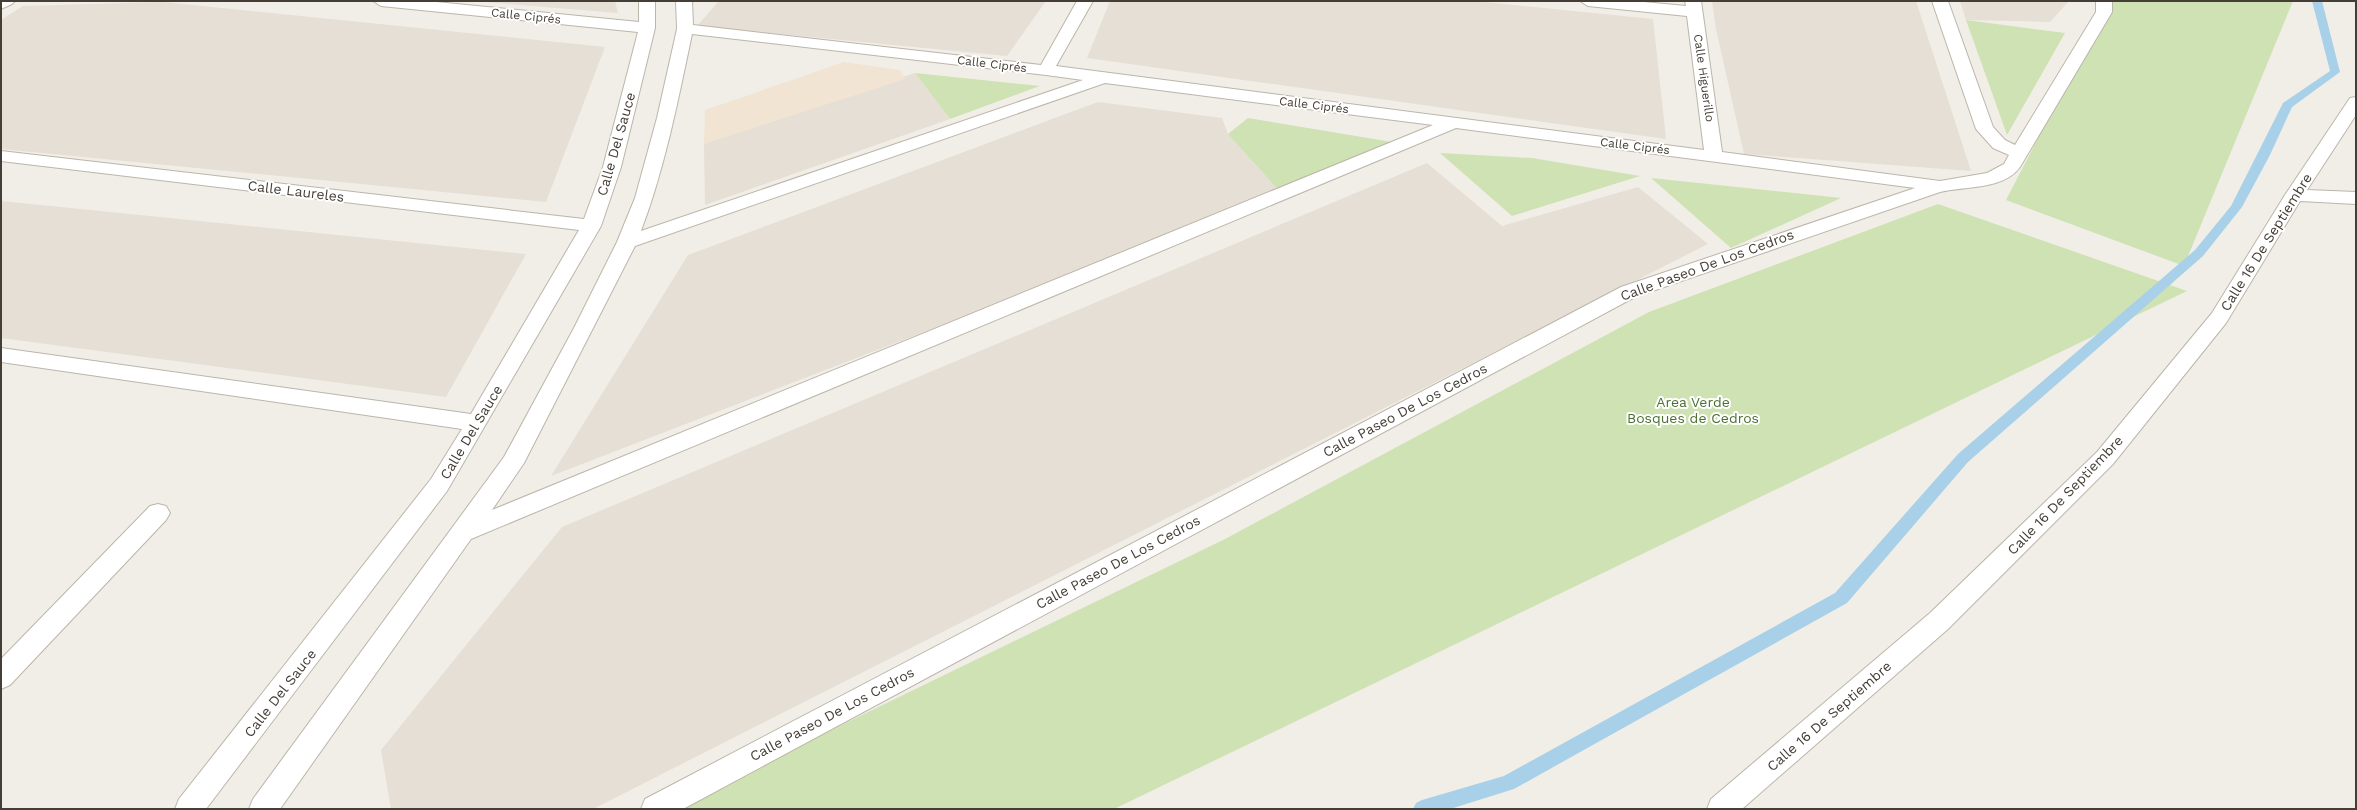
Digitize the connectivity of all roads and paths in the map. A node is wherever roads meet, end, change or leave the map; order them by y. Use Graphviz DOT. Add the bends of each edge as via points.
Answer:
graph roads {
  1 [pos="7,1"];
  2 [pos="380,1"];
  3 [pos="647,1"];
  4 [pos="684,1"];
  5 [pos="1086,1"];
  6 [pos="1588,1"];
  7 [pos="1940,1"];
  8 [pos="2104,1"];
  9 [pos="1,4"];
  10 [pos="1694,7"];
  11 [pos="647,28"];
  12 [pos="685,29"];
  13 [pos="1046,70"];
  14 [pos="1103,78"];
  15 [pos="2356,102"];
  16 [pos="1452,124"];
  17 [pos="2019,154"];
  18 [pos="1,156"];
  19 [pos="1714,156"];
  20 [pos="1942,186"];
  21 [pos="2294,195"];
  22 [pos="2356,198"];
  23 [pos="591,226"];
  24 [pos="627,242"];
  25 [pos="1,355"];
  26 [pos="477,423"];
  27 [pos="158,513"];
  28 [pos="464,532"];
  29 [pos="1,677"];
  30 [pos="189,809"];
  31 [pos="262,809"];
  32 [pos="654,809"];
  33 [pos="1721,809"];
  1 -- 9 [label="street"];
  2 -- 11 [label="street, Calle Ciprés"];
  3 -- 11 [label="street, Calle Del Sauce"];
  4 -- 12 [label="street"];
  5 -- 13 [label="street"];
  6 -- 10 [label="street"];
  7 -- 17 [label="street" via="1985,129 1999,144"];
  8 -- 17 [label="street, Calle Paseo De Los Cedros" via="2104,12"];
  10 -- 19 [label="street, Calle Higuerillo"];
  11 -- 23 [label="street, Calle Del Sauce" via="612,167"];
  12 -- 13 [label="street, Calle Ciprés"];
  12 -- 24 [label="street" via="666,118 648,183"];
  13 -- 14 [label="street, Calle Ciprés"];
  14 -- 16 [label="street, Calle Ciprés"];
  14 -- 24 [label="street"];
  15 -- 21 [label="street, Calle 16 De Septiembre"];
  16 -- 19 [label="street, Calle Ciprés"];
  16 -- 28 [label="street"];
  17 -- 20 [label="street, Calle Paseo De Los Cedros" via="2011,167 2002,174"];
  18 -- 23 [label="street, Calle Laureles"];
  19 -- 20 [label="street, Calle Ciprés"];
  20 -- 32 [label="street, Calle Paseo De Los Cedros" via="1792,234 1628,292"];
  21 -- 22 [label="street"];
  21 -- 33 [label="street, Calle 16 De Septiembre" via="2219,318 2105,458 1939,621"];
  23 -- 26 [label="street, Calle Del Sauce"];
  24 -- 28 [label="street" via="513,463"];
  25 -- 26 [label="street"];
  26 -- 30 [label="street, Calle Del Sauce" via="439,485"];
  27 -- 29 [label="street"];
  28 -- 31 [label="street"];
}
